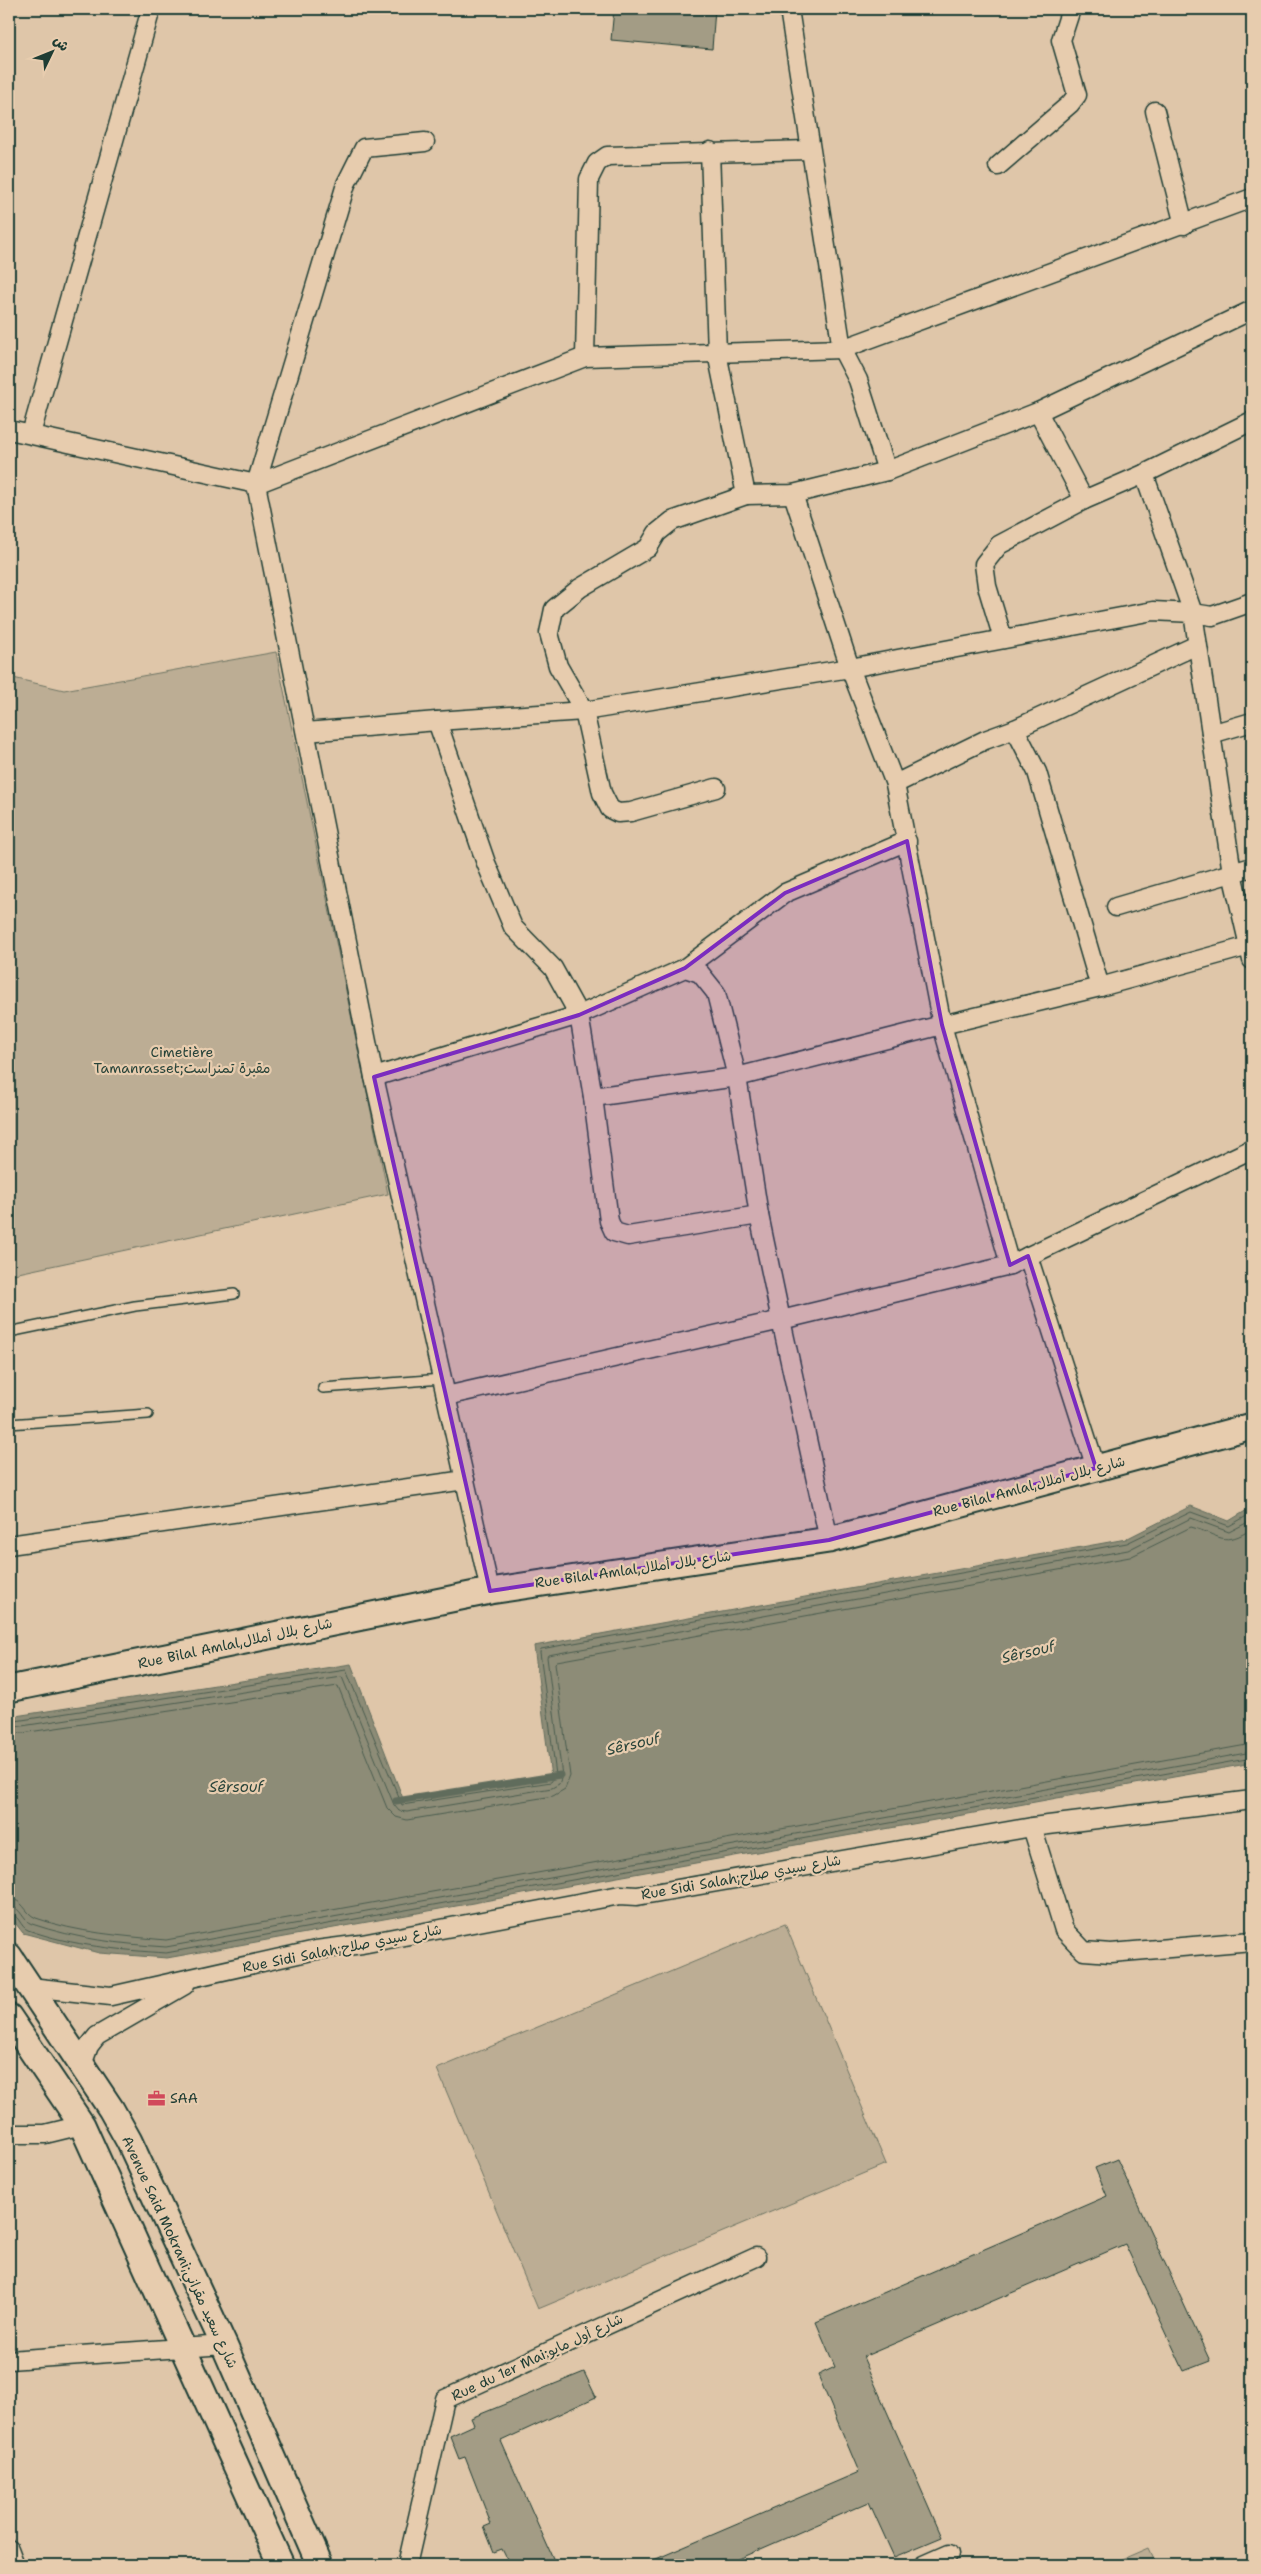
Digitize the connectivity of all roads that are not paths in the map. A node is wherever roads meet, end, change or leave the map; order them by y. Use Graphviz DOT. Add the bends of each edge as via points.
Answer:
graph roads {
  1 [pos="150,9"];
  2 [pos="789,9"];
  3 [pos="1071,9"];
  4 [pos="1155,111"];
  5 [pos="425,142"];
  6 [pos="810,150"];
  7 [pos="710,151"];
  8 [pos="998,166"];
  9 [pos="1252,198"];
  10 [pos="1184,225"];
  11 [pos="1252,310"];
  12 [pos="842,349"];
  13 [pos="717,353"];
  14 [pos="585,357"];
  15 [pos="1038,412"];
  16 [pos="1252,421"];
  17 [pos="9,430"];
  18 [pos="30,434"];
  19 [pos="886,471"];
  20 [pos="1144,474"];
  21 [pos="256,484"];
  22 [pos="793,494"];
  23 [pos="746,495"];
  24 [pos="1084,500"];
  25 [pos="1252,602"];
  26 [pos="1193,613"];
  27 [pos="1003,639"];
  28 [pos="1197,645"];
  29 [pos="850,668"];
  30 [pos="584,711"];
  31 [pos="437,720"];
  32 [pos="1252,722"];
  33 [pos="1015,729"];
  34 [pos="306,732"];
  35 [pos="1211,734"];
  36 [pos="895,784"];
  37 [pos="716,788"];
  38 [pos="907,841"];
  39 [pos="1252,867"];
  40 [pos="1232,874"];
  41 [pos="1116,907"];
  42 [pos="1251,951"];
  43 [pos="686,968"];
  44 [pos="1100,987"];
  45 [pos="579,1015"];
  46 [pos="942,1025"];
  47 [pos="374,1077"];
  48 [pos="737,1077"];
  49 [pos="593,1097"];
  50 [pos="1252,1149"];
  51 [pos="759,1215"];
  52 [pos="1028,1256"];
  53 [pos="1010,1265"];
  54 [pos="234,1294"];
  55 [pos="781,1320"];
  56 [pos="9,1332"];
  57 [pos="444,1387"];
  58 [pos="323,1388"];
  59 [pos="148,1414"];
  60 [pos="9,1424"];
  61 [pos="1252,1426"];
  62 [pos="1096,1468"];
  63 [pos="465,1480"];
  64 [pos="829,1540"];
  65 [pos="9,1545"];
  66 [pos="490,1591"];
  67 [pos="9,1689"];
  68 [pos="1252,1800"];
  69 [pos="1032,1827"];
  70 [pos="1252,1942"];
  71 [pos="9,1956"];
  72 [pos="203,1975"];
  73 [pos="30,1987"];
  74 [pos="9,2017"];
  75 [pos="82,2065"];
  76 [pos="82,2125"];
  77 [pos="9,2134"];
  78 [pos="756,2256"];
  79 [pos="224,2344"];
  80 [pos="182,2348"];
  81 [pos="9,2360"];
  82 [pos="9,2549"];
  83 [pos="949,2554"];
  84 [pos="15,2565"];
  85 [pos="281,2565"];
  86 [pos="320,2565"];
  87 [pos="407,2565"];
  88 [pos="924,2565"];
  1 -- 18 [label="street"];
  2 -- 6 [label="street"];
  3 -- 8 [label="street" via="1061,40 1077,95"];
  4 -- 10 [label="street"];
  5 -- 21 [label="street" via="364,148 346,184"];
  6 -- 7 [label="street"];
  6 -- 12 [label="street"];
  7 -- 13 [label="street"];
  7 -- 14 [label="street" via="607,156 597,163 589,179"];
  9 -- 10 [label="street"];
  10 -- 12 [label="street"];
  11 -- 15 [label="street"];
  12 -- 13 [label="street"];
  12 -- 19 [label="street" via="858,380"];
  13 -- 14 [label="street"];
  13 -- 23 [label="street"];
  14 -- 21 [label="street"];
  15 -- 19 [label="street"];
  15 -- 24 [label="street"];
  16 -- 20 [label="street"];
  17 -- 18 [label="street"];
  18 -- 21 [label="street"];
  19 -- 22 [label="street"];
  20 -- 24 [label="street"];
  20 -- 26 [label="street"];
  21 -- 34 [label="street"];
  22 -- 23 [label="street"];
  22 -- 29 [label="street"];
  23 -- 30 [label="street" via="672,521 657,533 648,548 580,588 554,609 549,633 558,666"];
  24 -- 27 [label="street" via="999,545 984,564"];
  25 -- 26 [label="street" via="1212,616"];
  26 -- 27 [label="street" via="1153,611"];
  26 -- 28 [label="street"];
  27 -- 29 [label="street"];
  28 -- 33 [label="street"];
  28 -- 35 [label="street"];
  29 -- 30 [label="street"];
  29 -- 36 [label="street"];
  30 -- 31 [label="street"];
  30 -- 37 [label="street" via="602,793 610,809 618,813 631,812"];
  31 -- 34 [label="street"];
  31 -- 45 [label="street" via="486,863 513,927 552,968"];
  32 -- 35 [label="street"];
  33 -- 36 [label="street"];
  33 -- 44 [label="street" via="1036,772"];
  34 -- 47 [label="street"];
  35 -- 40 [label="street"];
  36 -- 38 [label="street"];
  38 -- 43 [label="street" via="785,893"];
  38 -- 46 [label="street"];
  39 -- 40 [label="street"];
  40 -- 41 [label="street"];
  40 -- 42 [label="street"];
  42 -- 44 [label="street"];
  43 -- 45 [label="street"];
  43 -- 48 [label="street" via="700,973 716,993"];
  44 -- 46 [label="street"];
  45 -- 47 [label="street"];
  45 -- 49 [label="street"];
  46 -- 48 [label="street"];
  46 -- 53 [label="street"];
  47 -- 57 [label="street"];
  48 -- 49 [label="street"];
  48 -- 51 [label="street"];
  49 -- 51 [label="street" via="609,1221 614,1232 628,1236"];
  50 -- 52 [label="street"];
  51 -- 55 [label="street"];
  52 -- 53 [label="street"];
  52 -- 62 [label="street"];
  53 -- 55 [label="street"];
  54 -- 56 [label="lane" via="135,1306"];
  55 -- 57 [label="street"];
  55 -- 64 [label="street"];
  57 -- 58 [label="lane"];
  57 -- 63 [label="street"];
  59 -- 60 [label="lane"];
  61 -- 62 [label="street, Rue Bilal Amlal,شارع بلال أملال"];
  62 -- 64 [label="street, Rue Bilal Amlal,شارع بلال أملال"];
  63 -- 65 [label="street"];
  63 -- 66 [label="street"];
  64 -- 66 [label="street, Rue Bilal Amlal,شارع بلال أملال"];
  66 -- 67 [label="street, Rue Bilal Amlal,شارع بلال أملال"];
  68 -- 69 [label="street, Rue Sidi Salah;شارع سيدي صلاح"];
  69 -- 70 [label="street" via="1064,1930 1084,1951 1111,1953"];
  69 -- 72 [label="street, Rue Sidi Salah;شارع سيدي صلاح" via="637,1896 620,1895 316,1950"];
  71 -- 73 [label="street, Avenue Said Mokrani;شارع سعيد مقراني"];
  72 -- 73 [label="street, Rue Sidi Salah;شارع سيدي صلاح" via="111,1996"];
  72 -- 75 [label="street, Rue Sidi Salah;شارع سيدي صلاح" via="97,2036 89,2046"];
  73 -- 75 [label="street, Avenue Said Mokrani;شارع سعيد مقراني"];
  74 -- 76 [label="street"];
  75 -- 79 [label="street, Avenue Said Mokrani;شارع سعيد مقراني" via="129,2141"];
  76 -- 77 [label="street" via="45,2134"];
  76 -- 80 [label="street"];
  78 -- 87 [label="street, Rue du 1er Mai;شارع أول مايو" via="445,2399"];
  79 -- 80 [label="street"];
  79 -- 86 [label="street, Avenue Said Mokrani;شارع سعيد مقراني"];
  80 -- 81 [label="street"];
  80 -- 85 [label="street"];
  82 -- 84 [label="street"];
  83 -- 88 [label="street"];
}
